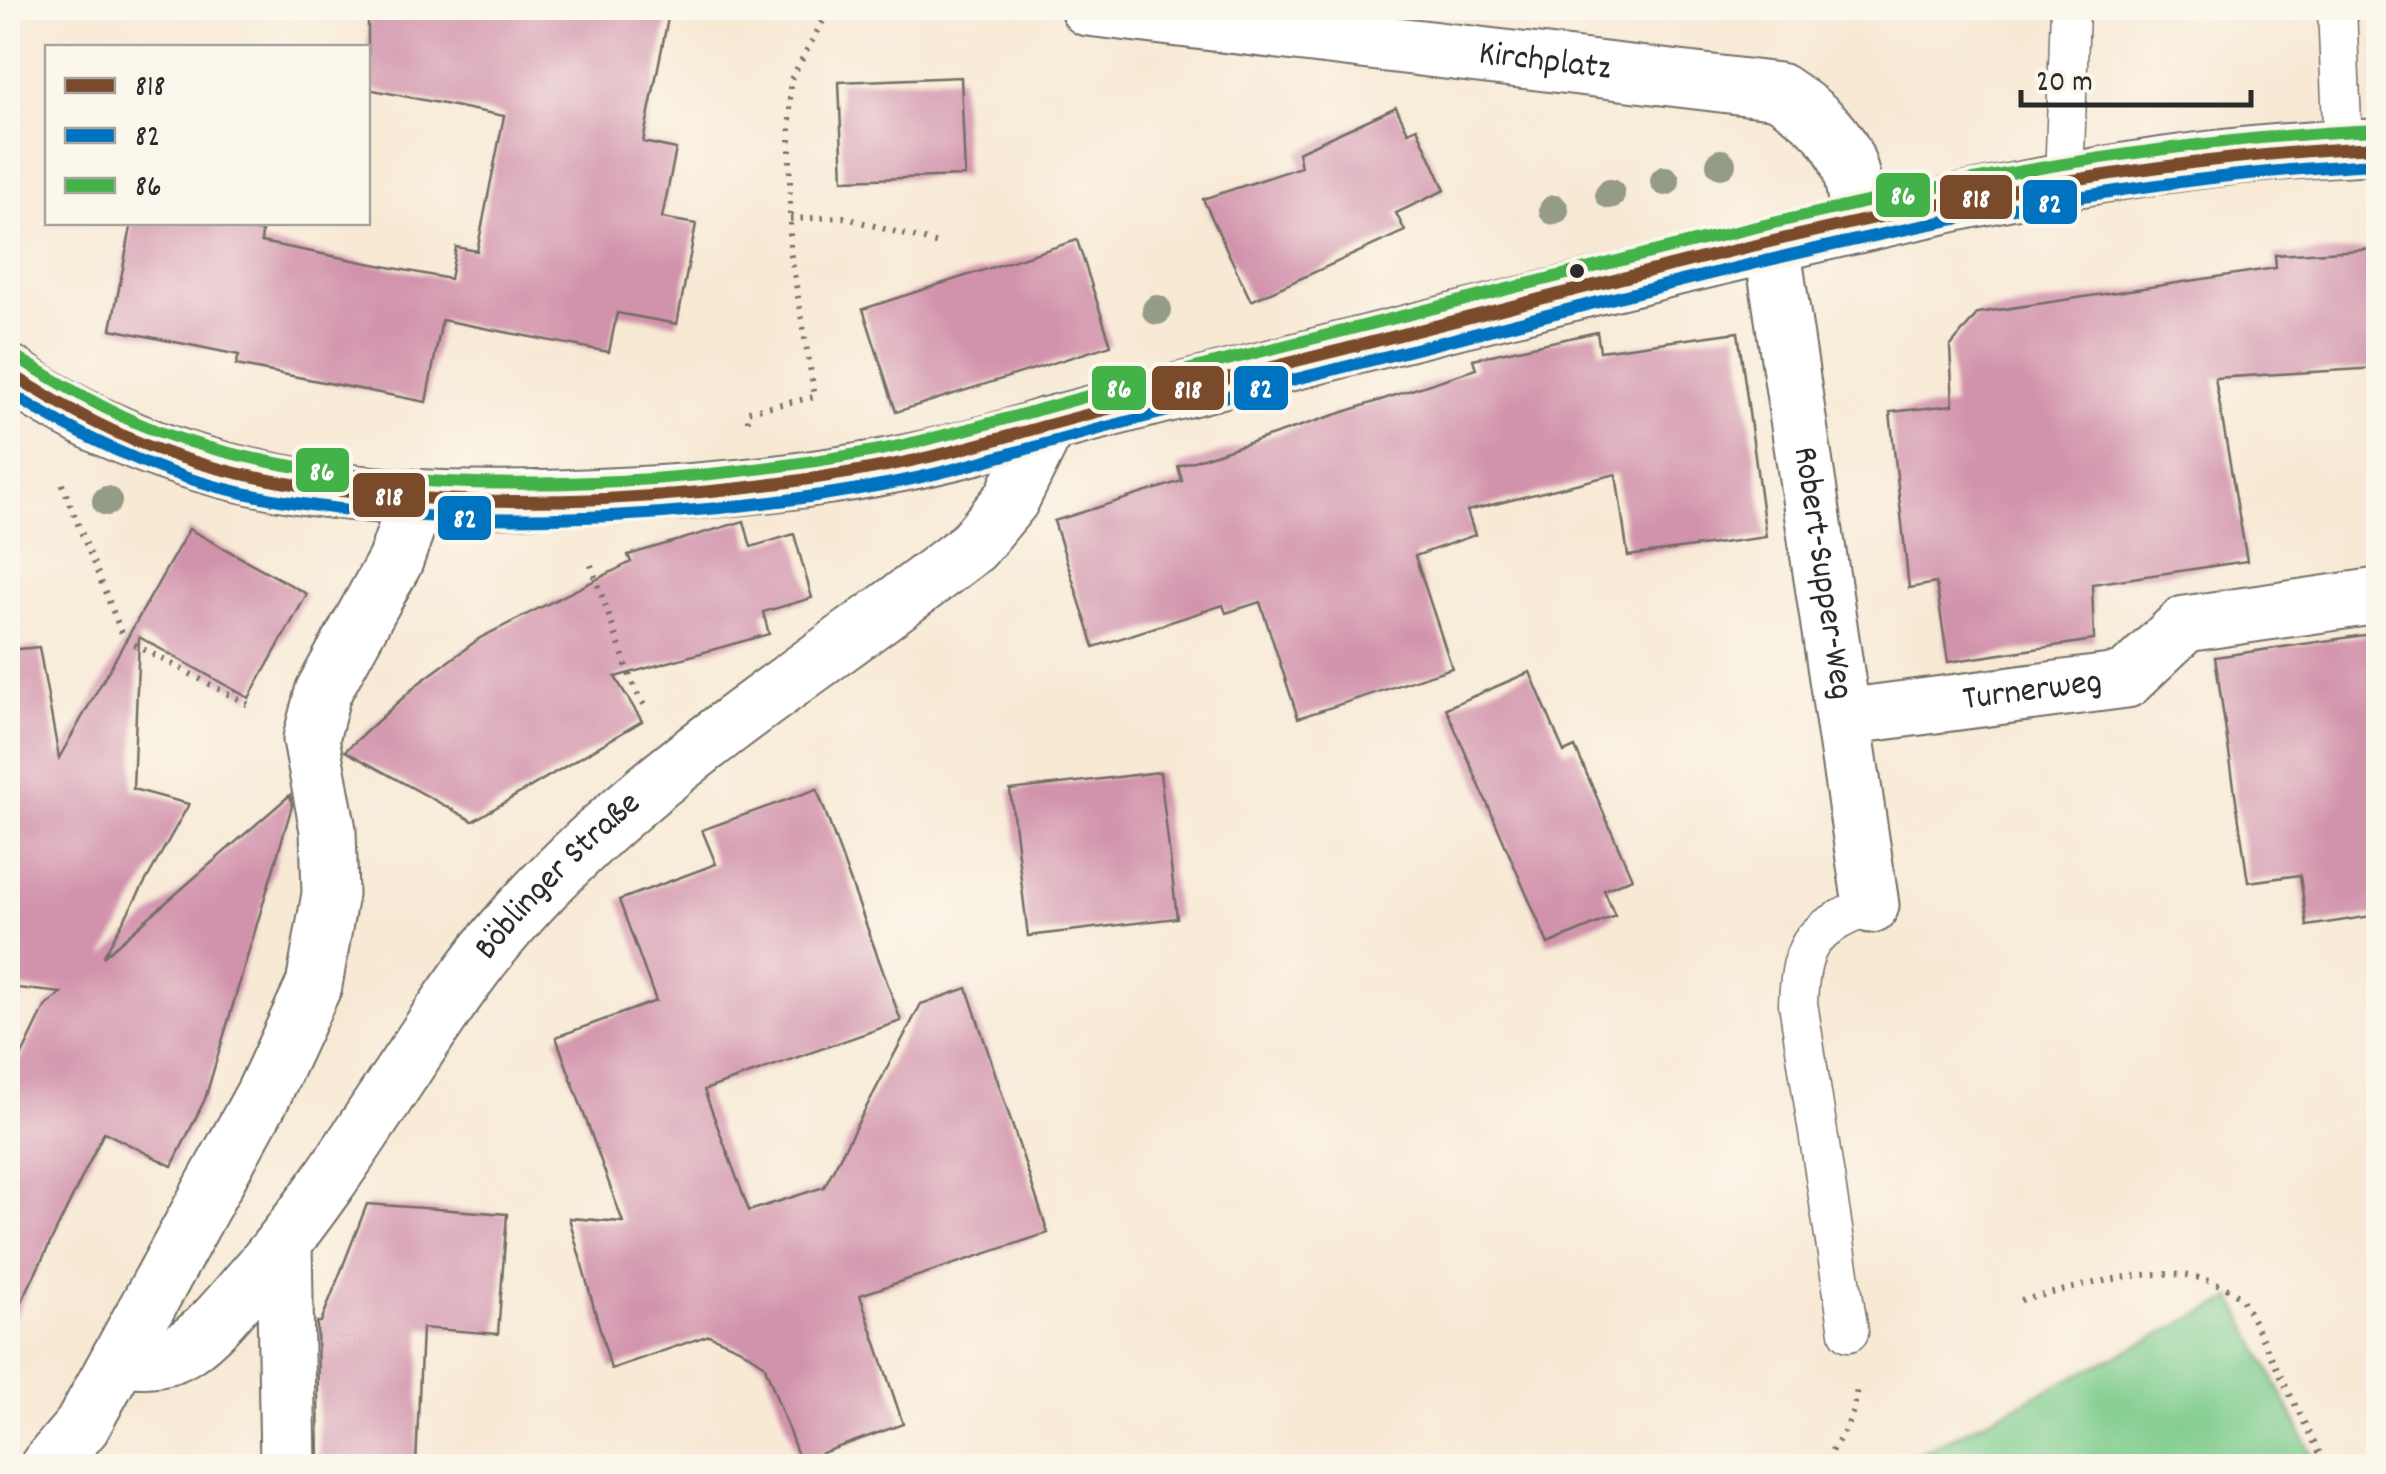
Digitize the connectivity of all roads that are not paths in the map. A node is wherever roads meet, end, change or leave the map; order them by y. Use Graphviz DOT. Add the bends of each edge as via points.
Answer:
graph roads {
  1 [pos="1088,8"];
  2 [pos="2070,8"];
  3 [pos="2337,8"];
  4 [pos="2361,147"];
  5 [pos="2064,182"];
  6 [pos="1858,223"];
  7 [pos="1772,245"];
  8 [pos="8,372"];
  9 [pos="1048,425"];
  10 [pos="416,501"];
  11 [pos="2378,596"];
  12 [pos="1844,717"];
  13 [pos="1871,905"];
  14 [pos="284,1243"];
  15 [pos="1849,1332"];
  16 [pos="119,1358"];
  17 [pos="48,1466"];
  18 [pos="288,1466"];
  1 -- 6 [label="street, Kirchplatz" via="1779,91 1836,138 1854,174"];
  2 -- 5 [label="lane"];
  3 -- 4 [label="lane"];
  4 -- 5 [label="street" via="2202,158"];
  5 -- 6 [label="street"];
  6 -- 7 [label="street"];
  7 -- 9 [label="street" via="1573,288"];
  7 -- 12 [label="street, Robert-Supper-Weg"];
  8 -- 10 [label="street" via="56,405 187,461 266,482"];
  9 -- 10 [label="street" via="874,472 747,487"];
  9 -- 14 [label="street, Böblinger Straße" via="1012,500 973,546 682,762 524,906 468,976"];
  10 -- 16 [label="street" via="395,561 323,692 312,739 328,830 330,894 314,985 263,1095"];
  11 -- 12 [label="street, Turnerweg" via="2185,624 2126,680"];
  12 -- 13 [label="street, Robert-Supper-Weg"];
  13 -- 15 [label="lane" via="1822,926 1800,958 1798,1002"];
  14 -- 16 [label="street, Böblinger Straße" via="182,1351 145,1361"];
  14 -- 18 [label="street"];
  16 -- 17 [label="street" via="82,1426"];
}
